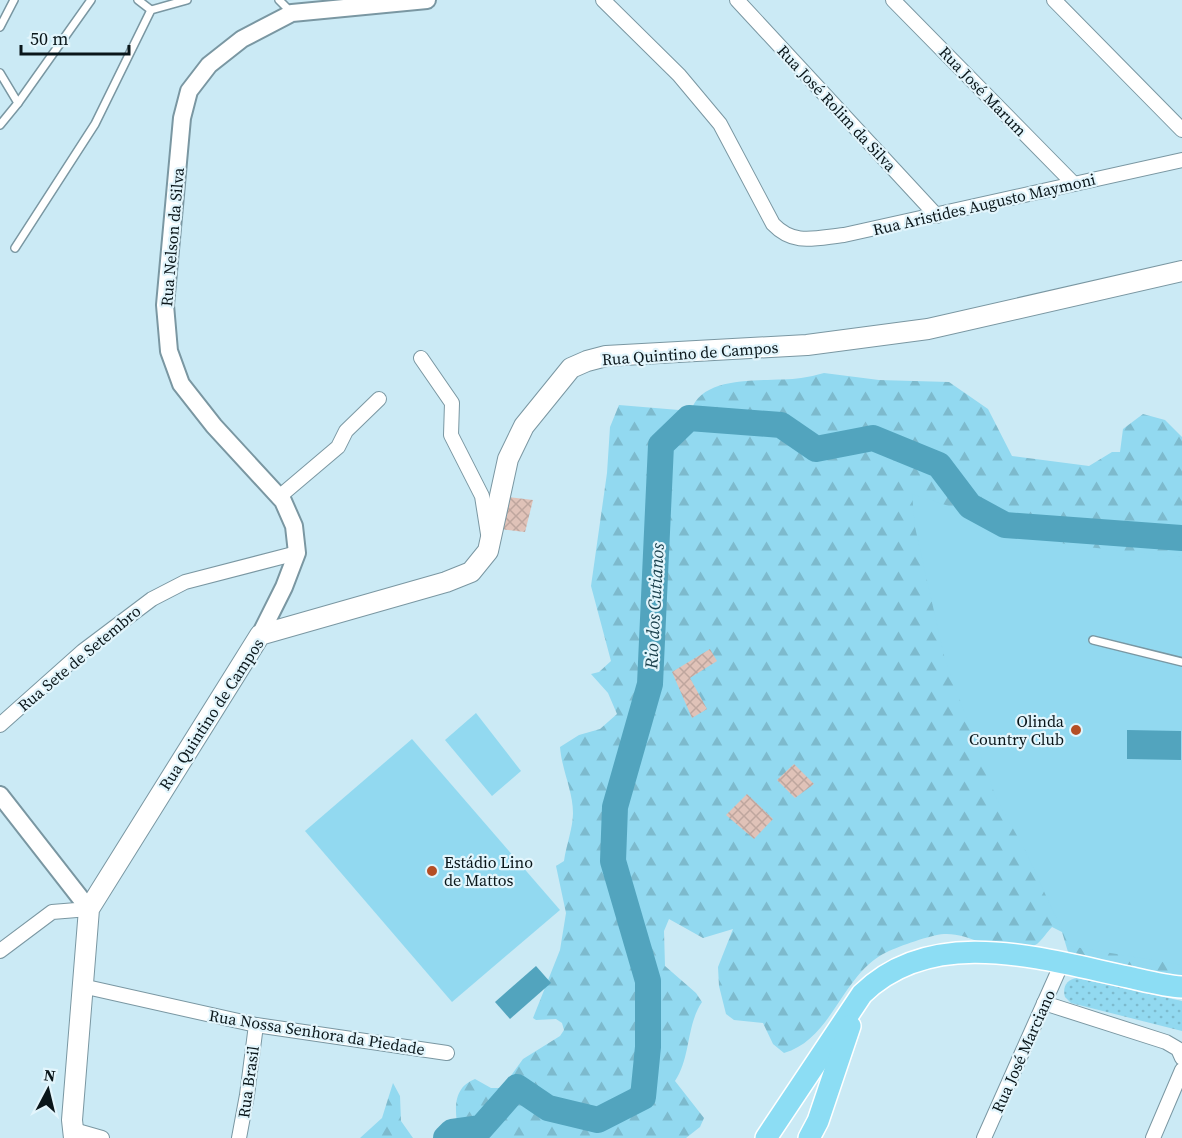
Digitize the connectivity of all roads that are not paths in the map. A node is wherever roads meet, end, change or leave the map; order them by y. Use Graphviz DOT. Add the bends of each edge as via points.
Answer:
graph roads {
  1 [pos="14,0"];
  2 [pos="91,0"];
  3 [pos="138,0"];
  4 [pos="187,0"];
  5 [pos="279,0"];
  6 [pos="427,0"];
  7 [pos="603,0"];
  8 [pos="737,0"];
  9 [pos="893,0"];
  10 [pos="1054,0"];
  11 [pos="151,10"];
  12 [pos="292,13"];
  13 [pos="0,27"];
  14 [pos="0,73"];
  15 [pos="18,103"];
  16 [pos="0,125"];
  17 [pos="1182,130"];
  18 [pos="1182,160"];
  19 [pos="1073,183"];
  20 [pos="937,216"];
  21 [pos="15,248"];
  22 [pos="1182,271"];
  23 [pos="421,358"];
  24 [pos="379,399"];
  25 [pos="279,497"];
  26 [pos="488,550"];
  27 [pos="297,553"];
  28 [pos="260,635"];
  29 [pos="1093,640"];
  30 [pos="1182,662"];
  31 [pos="0,725"];
  32 [pos="0,795"];
  33 [pos="89,909"];
  34 [pos="0,951"];
  35 [pos="1062,963"];
  36 [pos="82,987"];
  37 [pos="1182,987"];
  38 [pos="862,994"];
  39 [pos="1044,1003"];
  40 [pos="256,1025"];
  41 [pos="447,1053"];
  42 [pos="1182,1058"];
  43 [pos="1182,1070"];
  44 [pos="74,1134"];
  45 [pos="102,1138"];
  46 [pos="239,1138"];
  47 [pos="766,1138"];
  48 [pos="809,1138"];
  49 [pos="984,1138"];
  50 [pos="1152,1138"];
  1 -- 13 [label="lane"];
  2 -- 15 [label="lane"];
  3 -- 11 [label="lane"];
  4 -- 11 [label="lane"];
  5 -- 12 [label="lane"];
  6 -- 12 [label="street, Rua Nelson da Silva"];
  7 -- 20 [label="street, Rua Aristides Augusto Maymoni" via="679,75 720,124 773,224 785,237 844,235"];
  8 -- 20 [label="street, Rua José Rolim da Silva"];
  9 -- 19 [label="street, Rua José Marum"];
  10 -- 17 [label="street"];
  11 -- 21 [label="lane" via="94,124"];
  12 -- 25 [label="street, Rua Nelson da Silva" via="242,39 209,65 189,91 182,118 165,305 169,351 181,384"];
  14 -- 15 [label="lane"];
  15 -- 16 [label="lane"];
  18 -- 19 [label="street, Rua Aristides Augusto Maymoni"];
  19 -- 20 [label="street, Rua Aristides Augusto Maymoni"];
  22 -- 26 [label="main road, Rua Quintino de Campos" via="928,329 807,345 606,356 587,361 572,368 548,394 516,439"];
  23 -- 26 [label="street" via="452,403 451,435 482,496"];
  24 -- 25 [label="street" via="345,431 338,447"];
  25 -- 27 [label="street, Rua Nelson da Silva" via="294,526"];
  26 -- 28 [label="main road, Rua Quintino de Campos" via="471,572 446,582"];
  27 -- 28 [label="street, Rua Nelson da Silva"];
  27 -- 31 [label="street, Rua Sete de Setembro" via="185,582 152,599 83,651"];
  28 -- 33 [label="main road, Rua Quintino de Campos"];
  29 -- 30 [label="lane"];
  32 -- 33 [label="street"];
  33 -- 34 [label="street" via="52,912"];
  33 -- 36 [label="main road"];
  35 -- 37 [label="main road"];
  35 -- 38 [label="main road" via="988,952 928,956 902,965"];
  35 -- 39 [label="street, Rua José Marciano"];
  36 -- 40 [label="street, Rua Nossa Senhora da Piedade"];
  36 -- 44 [label="main road"];
  38 -- 47 [label="main road"];
  38 -- 48 [label="main road"];
  39 -- 42 [label="street" via="1166,1042 1178,1049"];
  39 -- 49 [label="street, Rua José Marciano"];
  40 -- 41 [label="street, Rua Nossa Senhora da Piedade"];
  40 -- 46 [label="street, Rua Brasil"];
  43 -- 50 [label="street"];
  44 -- 45 [label="street"];
}
